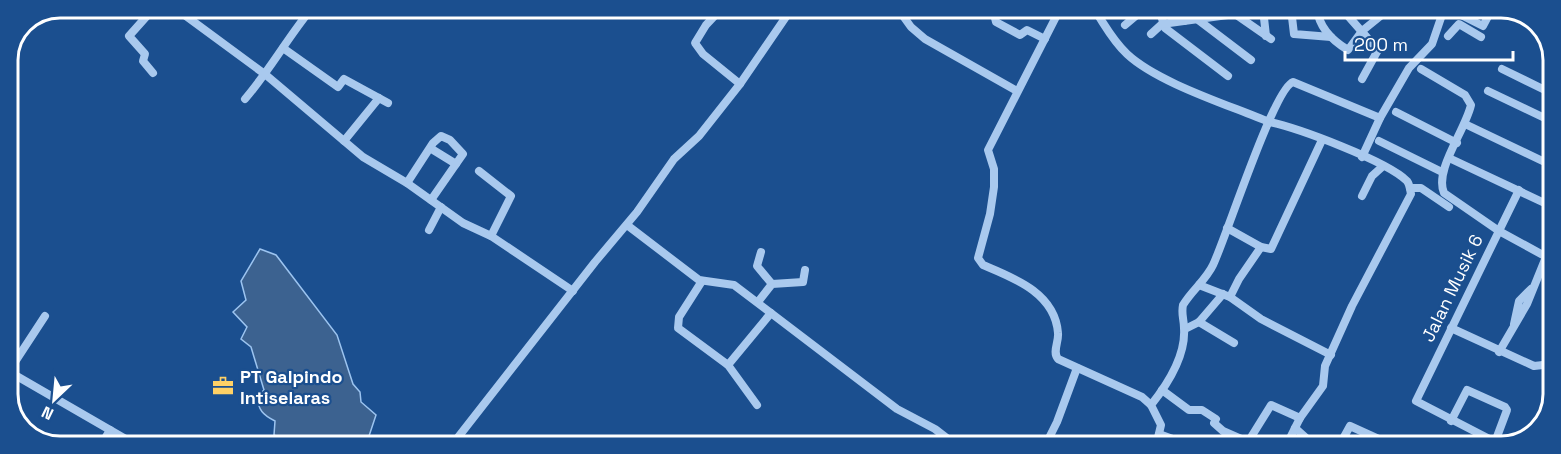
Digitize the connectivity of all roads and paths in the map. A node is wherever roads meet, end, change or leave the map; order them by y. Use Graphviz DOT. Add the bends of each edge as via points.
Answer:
graph roads {
  1 [pos="145,18"];
  2 [pos="189,18"];
  3 [pos="305,18"];
  4 [pos="713,18"];
  5 [pos="785,18"];
  6 [pos="904,18"];
  7 [pos="994,18"];
  8 [pos="1055,18"];
  9 [pos="1099,18"];
  10 [pos="1133,18"];
  11 [pos="1161,18"];
  12 [pos="1184,18"];
  13 [pos="1244,18"];
  14 [pos="1265,18"];
  15 [pos="1292,18"];
  16 [pos="1318,18"];
  17 [pos="1350,18"];
  18 [pos="1378,18"];
  19 [pos="1440,18"];
  20 [pos="1465,18"];
  21 [pos="1487,18"];
  22 [pos="1197,19"];
  23 [pos="1184,21"];
  24 [pos="1162,24"];
  25 [pos="1125,25"];
  26 [pos="1436,29"];
  27 [pos="1362,31"];
  28 [pos="1151,34"];
  29 [pos="1331,37"];
  30 [pos="1480,37"];
  31 [pos="1044,39"];
  32 [pos="283,48"];
  33 [pos="1251,60"];
  34 [pos="1421,69"];
  35 [pos="1502,69"];
  36 [pos="153,73"];
  37 [pos="266,75"];
  38 [pos="1228,76"];
  39 [pos="1362,79"];
  40 [pos="740,84"];
  41 [pos="1543,89"];
  42 [pos="1017,91"];
  43 [pos="1488,91"];
  44 [pos="379,98"];
  45 [pos="245,99"];
  46 [pos="388,103"];
  47 [pos="1396,112"];
  48 [pos="1380,117"];
  49 [pos="1543,117"];
  50 [pos="1269,122"];
  51 [pos="1466,124"];
  52 [pos="1323,140"];
  53 [pos="344,141"];
  54 [pos="1379,141"];
  55 [pos="1457,143"];
  56 [pos="430,148"];
  57 [pos="1362,157"];
  58 [pos="1449,158"];
  59 [pos="1543,161"];
  60 [pos="456,164"];
  61 [pos="1382,166"];
  62 [pos="479,171"];
  63 [pos="1442,172"];
  64 [pos="407,183"];
  65 [pos="1410,188"];
  66 [pos="1519,190"];
  67 [pos="1362,196"];
  68 [pos="431,200"];
  69 [pos="1543,202"];
  70 [pos="441,207"];
  71 [pos="1449,207"];
  72 [pos="627,225"];
  73 [pos="1227,228"];
  74 [pos="429,230"];
  75 [pos="1499,231"];
  76 [pos="491,236"];
  77 [pos="1261,247"];
  78 [pos="761,252"];
  79 [pos="1543,256"];
  80 [pos="805,270"];
  81 [pos="1543,270"];
  82 [pos="702,281"];
  83 [pos="772,284"];
  84 [pos="1199,285"];
  85 [pos="573,291"];
  86 [pos="1227,296"];
  87 [pos="758,302"];
  88 [pos="771,313"];
  89 [pos="45,316"];
  90 [pos="1199,322"];
  91 [pos="1451,328"];
  92 [pos="1185,329"];
  93 [pos="1234,344"];
  94 [pos="1499,352"];
  95 [pos="1330,355"];
  96 [pos="18,356"];
  97 [pos="728,364"];
  98 [pos="1543,365"];
  99 [pos="1077,368"];
  100 [pos="18,377"];
  101 [pos="1162,390"];
  102 [pos="757,405"];
  103 [pos="1151,405"];
  104 [pos="1300,418"];
  105 [pos="1451,421"];
  106 [pos="1295,428"];
  107 [pos="111,430"];
  108 [pos="1159,434"];
  109 [pos="107,436"];
  110 [pos="121,436"];
  111 [pos="459,436"];
  112 [pos="944,436"];
  113 [pos="1050,436"];
  114 [pos="1164,436"];
  115 [pos="1234,436"];
  116 [pos="1252,436"];
  117 [pos="1291,436"];
  118 [pos="1304,436"];
  119 [pos="1344,436"];
  120 [pos="1372,436"];
  121 [pos="1482,436"];
  122 [pos="1501,436"];
  1 -- 36 [label="street" via="129,36 145,54 143,62"];
  2 -- 37 [label="street"];
  3 -- 32 [label="street"];
  4 -- 40 [label="street" via="695,43"];
  5 -- 40 [label="street"];
  6 -- 42 [label="street" via="925,39"];
  7 -- 31 [label="street" via="1020,35 1027,30"];
  8 -- 31 [label="street"];
  9 -- 50 [label="street" via="1128,55 1154,72"];
  10 -- 25 [label="street"];
  11 -- 24 [label="street"];
  12 -- 23 [label="street"];
  13 -- 14 [label="street" via="1268,37"];
  15 -- 29 [label="street" via="1294,34"];
  16 -- 29 [label="street"];
  17 -- 27 [label="street"];
  18 -- 27 [label="street"];
  19 -- 26 [label="street"];
  20 -- 21 [label="street" via="1480,26"];
  22 -- 23 [label="street"];
  22 -- 33 [label="street"];
  23 -- 24 [label="street"];
  24 -- 28 [label="street"];
  24 -- 38 [label="street"];
  26 -- 30 [label="street" via="1448,37 1459,24"];
  26 -- 48 [label="street" via="1432,44 1409,68"];
  27 -- 29 [label="street" via="1348,50"];
  27 -- 39 [label="street" via="1378,53"];
  31 -- 42 [label="street"];
  32 -- 37 [label="street"];
  32 -- 44 [label="street" via="338,87 344,79"];
  34 -- 51 [label="street" via="1465,95 1471,105"];
  35 -- 41 [label="street"];
  37 -- 45 [label="street"];
  37 -- 53 [label="street"];
  40 -- 72 [label="street" via="699,136 674,159"];
  42 -- 99 [label="street" via="988,150 994,186 978,258 983,265 1029,288 1049,305 1058,334 1055,356"];
  43 -- 49 [label="street"];
  44 -- 46 [label="street"];
  44 -- 53 [label="street"];
  47 -- 55 [label="street"];
  48 -- 50 [label="street" via="1293,82 1285,88"];
  48 -- 57 [label="street"];
  50 -- 52 [label="street"];
  50 -- 73 [label="street"];
  51 -- 55 [label="street"];
  51 -- 59 [label="street"];
  52 -- 57 [label="street"];
  52 -- 77 [label="street" via="1270,249"];
  53 -- 64 [label="street"];
  54 -- 63 [label="street"];
  55 -- 58 [label="street"];
  56 -- 60 [label="street"];
  56 -- 60 [label="street" via="437,139 445,137 463,154"];
  56 -- 64 [label="street"];
  57 -- 61 [label="street"];
  58 -- 63 [label="street"];
  58 -- 66 [label="street"];
  60 -- 68 [label="street"];
  61 -- 65 [label="street"];
  61 -- 67 [label="street"];
  62 -- 76 [label="street" via="511,196"];
  63 -- 75 [label="street" via="1444,193"];
  64 -- 68 [label="street"];
  65 -- 71 [label="street" via="1421,188"];
  65 -- 95 [label="street" via="1411,194"];
  66 -- 69 [label="street"];
  66 -- 75 [label="street, Jalan Musik 6"];
  68 -- 70 [label="street"];
  70 -- 74 [label="street"];
  70 -- 76 [label="street"];
  72 -- 82 [label="street"];
  72 -- 85 [label="street"];
  73 -- 77 [label="street"];
  73 -- 84 [label="street" via="1213,265"];
  75 -- 79 [label="street"];
  75 -- 91 [label="street, Jalan Musik 6"];
  76 -- 85 [label="street"];
  77 -- 86 [label="street"];
  78 -- 83 [label="street" via="757,266"];
  80 -- 83 [label="street" via="802,282"];
  81 -- 94 [label="street"];
  82 -- 87 [label="street" via="727,282"];
  82 -- 97 [label="street" via="679,317 678,328"];
  83 -- 87 [label="street"];
  84 -- 86 [label="street"];
  84 -- 92 [label="street" via="1183,304"];
  85 -- 111 [label="street"];
  86 -- 90 [label="street"];
  86 -- 95 [label="street" via="1261,319"];
  87 -- 88 [label="street"];
  88 -- 97 [label="street"];
  88 -- 112 [label="street" via="897,409"];
  89 -- 96 [label="street"];
  90 -- 92 [label="street"];
  90 -- 93 [label="street"];
  91 -- 94 [label="street"];
  91 -- 105 [label="street, Jalan Musik 6" via="1416,401"];
  92 -- 101 [label="street" via="1177,362"];
  94 -- 98 [label="street" via="1534,366"];
  95 -- 104 [label="street" via="1323,386"];
  97 -- 102 [label="street"];
  99 -- 103 [label="street" via="1142,397"];
  99 -- 113 [label="street"];
  100 -- 107 [label="street"];
  101 -- 103 [label="street"];
  101 -- 115 [label="street" via="1189,410 1205,411 1223,431"];
  103 -- 108 [label="street" via="1160,421"];
  104 -- 106 [label="street"];
  104 -- 116 [label="street" via="1269,406"];
  105 -- 121 [label="street"];
  105 -- 122 [label="street" via="1467,390 1505,407"];
  106 -- 117 [label="street"];
  106 -- 118 [label="street"];
  107 -- 109 [label="street"];
  107 -- 110 [label="street"];
  108 -- 114 [label="street"];
  119 -- 120 [label="street" via="1350,426"];
}
